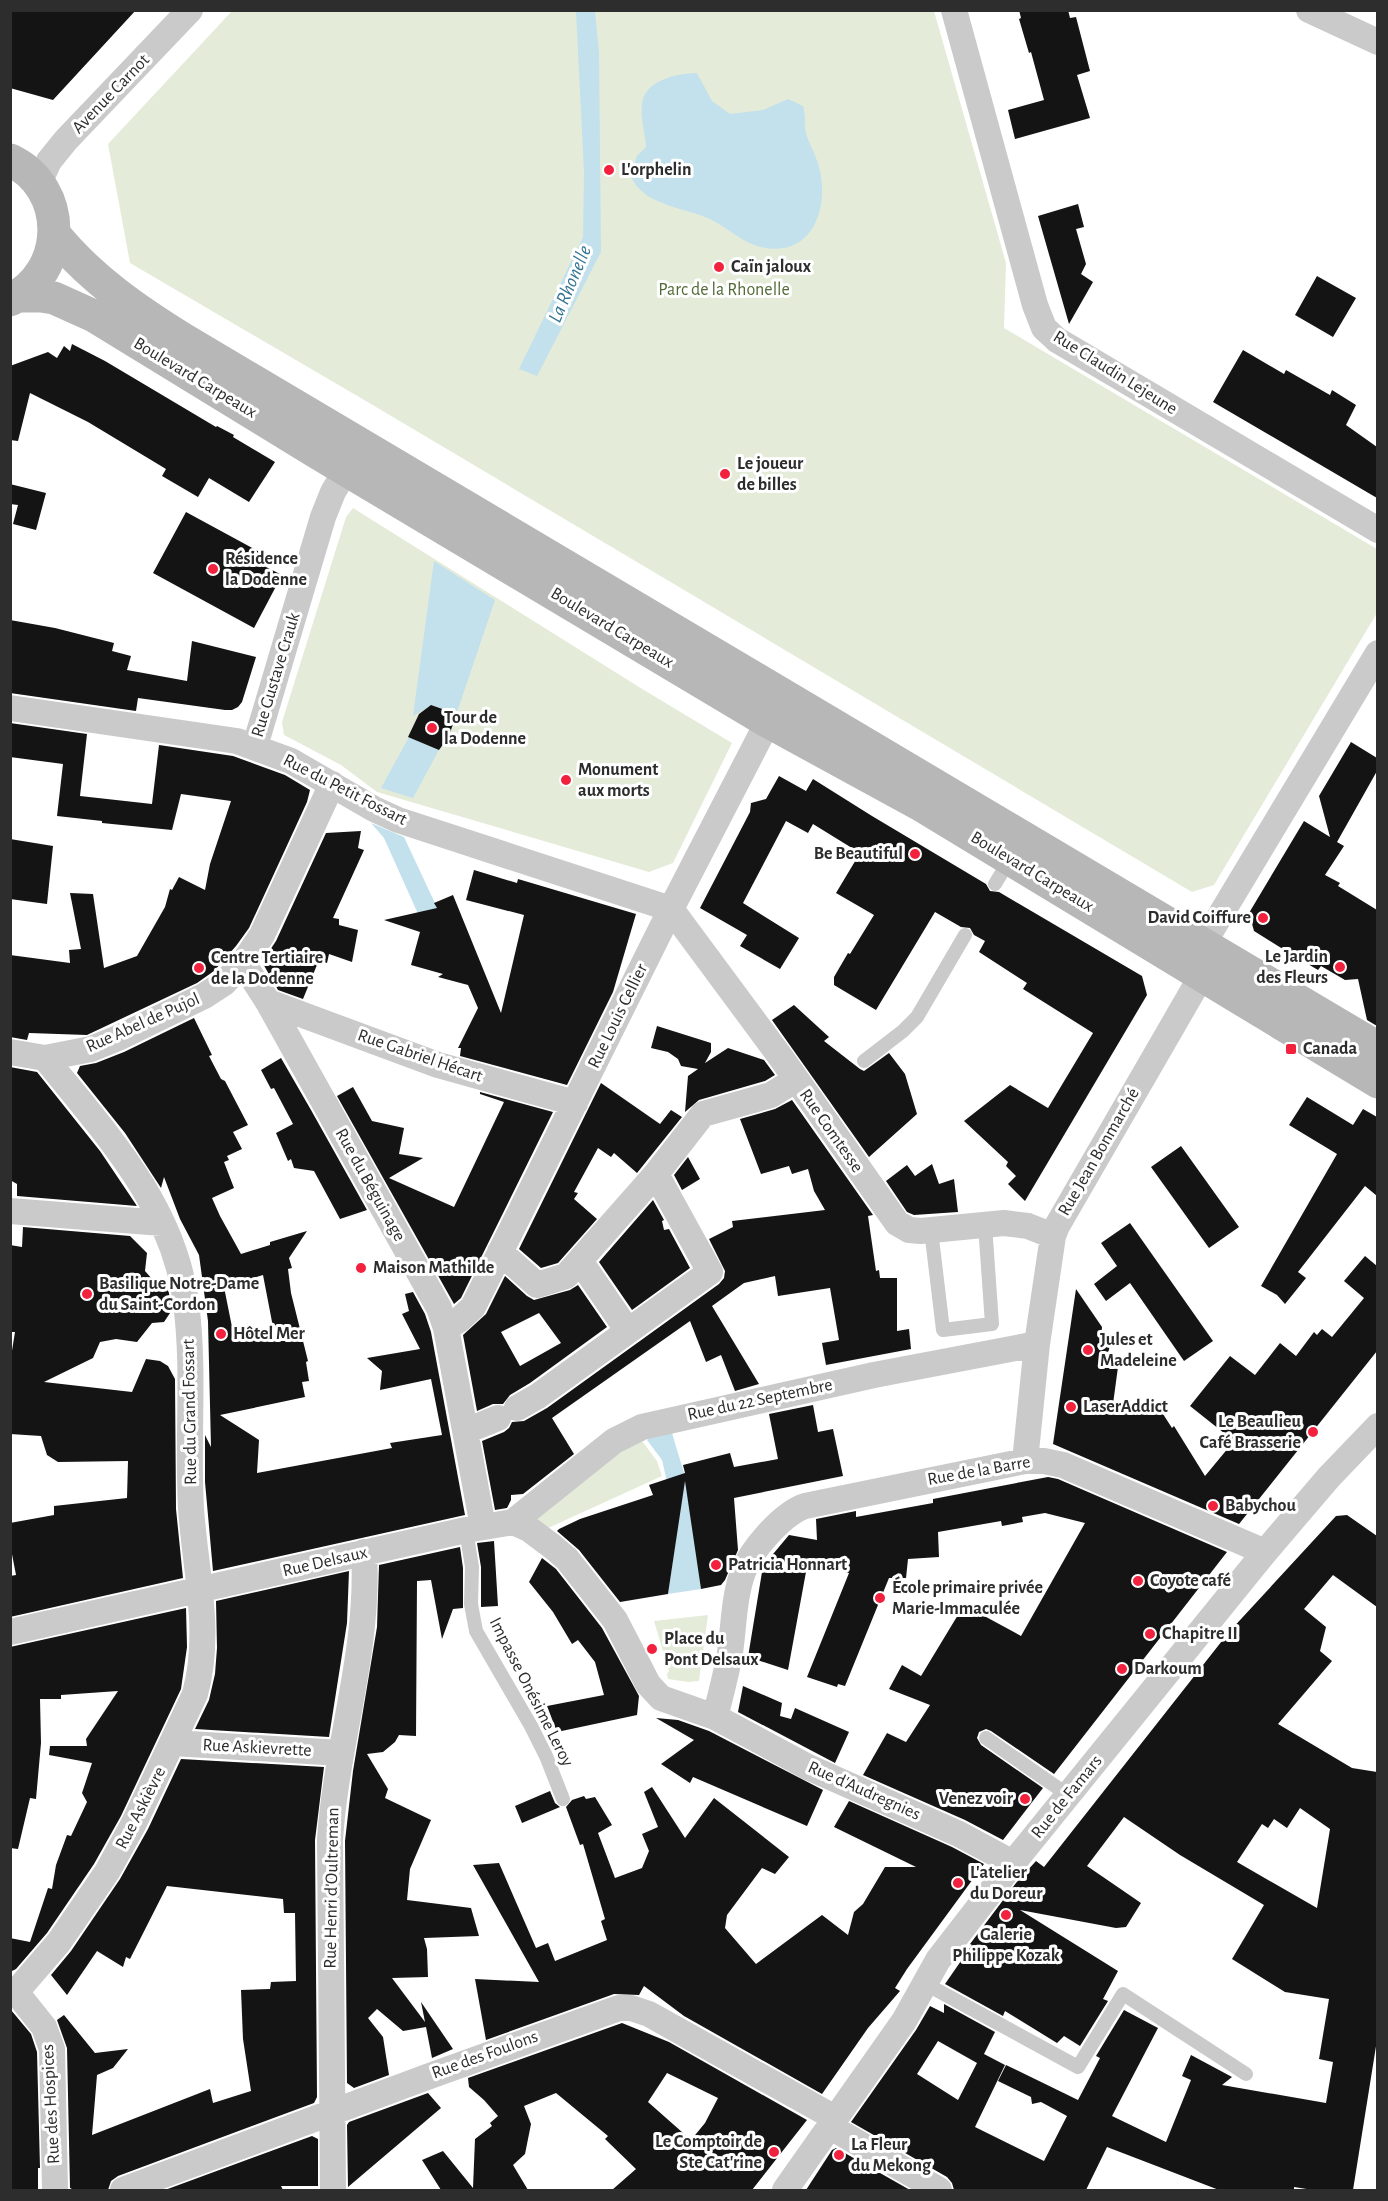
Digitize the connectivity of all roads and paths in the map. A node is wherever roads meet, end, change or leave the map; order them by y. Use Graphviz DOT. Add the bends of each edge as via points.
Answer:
graph roads {
  1 [pos="190,10"];
  2 [pos="954,10"];
  3 [pos="1309,10"];
  4 [pos="1377,42"];
  5 [pos="10,160"];
  6 [pos="39,183"];
  7 [pos="55,235"];
  8 [pos="14,298"];
  9 [pos="346,470"];
  10 [pos="1377,530"];
  11 [pos="1377,652"];
  12 [pos="10,708"];
  13 [pos="774,708"];
  14 [pos="255,746"];
  15 [pos="332,784"];
  16 [pos="671,909"];
  17 [pos="965,935"];
  18 [pos="1203,960"];
  19 [pos="243,963"];
  20 [pos="268,1002"];
  21 [pos="1377,1048"];
  22 [pos="10,1052"];
  23 [pos="45,1058"];
  24 [pos="864,1061"];
  25 [pos="795,1080"];
  26 [pos="1377,1082"];
  27 [pos="575,1103"];
  28 [pos="656,1174"];
  29 [pos="10,1211"];
  30 [pos="162,1222"];
  31 [pos="985,1225"];
  32 [pos="931,1230"];
  33 [pos="1053,1236"];
  34 [pos="500,1252"];
  35 [pos="580,1261"];
  36 [pos="446,1328"];
  37 [pos="628,1331"];
  38 [pos="1037,1344"];
  39 [pos="1377,1426"];
  40 [pos="466,1431"];
  41 [pos="1025,1461"];
  42 [pos="513,1522"];
  43 [pos="474,1528"];
  44 [pos="364,1552"];
  45 [pos="1265,1552"];
  46 [pos="200,1591"];
  47 [pos="10,1632"];
  48 [pos="715,1717"];
  49 [pos="986,1738"];
  50 [pos="172,1743"];
  51 [pos="341,1753"];
  52 [pos="1068,1795"];
  53 [pos="563,1799"];
  54 [pos="1013,1863"];
  55 [pos="924,1983"];
  56 [pos="14,1994"];
  57 [pos="1246,2074"];
  58 [pos="333,2112"];
  59 [pos="832,2122"];
  60 [pos="55,2190"];
  61 [pos="123,2190"];
  62 [pos="333,2190"];
  63 [pos="785,2190"];
  64 [pos="939,2190"];
  1 -- 6 [label="street, Avenue Carnot" via="66,140 49,161"];
  2 -- 10 [label="street, Rue Claudin Lejeune" via="1044,328 1057,340"];
  3 -- 4 [label="street"];
  5 -- 6 [label="main road"];
  6 -- 7 [label="main road" via="52,207"];
  7 -- 8 [label="main road" via="42,273"];
  7 -- 13 [label="main road, Boulevard Carpeaux" via="98,279 183,339"];
  8 -- 9 [label="main road, Boulevard Carpeaux" via="41,296 79,308"];
  9 -- 13 [label="main road, Boulevard Carpeaux"];
  9 -- 14 [label="street, Rue Gustave Crauk" via="327,506"];
  11 -- 18 [label="street, Rue Jean Bonmarché"];
  12 -- 14 [label="street, Rue du Petit Fossart" via="221,737"];
  13 -- 16 [label="street, Rue Louis Cellier"];
  13 -- 18 [label="main road, Boulevard Carpeaux" via="1081,874"];
  13 -- 18 [label="main road, Boulevard Carpeaux" via="905,796 1003,871"];
  14 -- 15 [label="street, Rue du Petit Fossart"];
  15 -- 16 [label="street, Rue du Petit Fossart" via="398,819"];
  15 -- 19 [label="street, Rue Abel de Pujol" via="268,924"];
  16 -- 25 [label="street, Rue Comtesse"];
  16 -- 27 [label="street, Rue Louis Cellier"];
  17 -- 24 [label="lane" via="917,1017"];
  18 -- 21 [label="main road, Boulevard Carpeaux"];
  18 -- 26 [label="main road, Boulevard Carpeaux"];
  18 -- 33 [label="street, Rue Jean Bonmarché"];
  19 -- 20 [label="street, Rue du Béguinage"];
  19 -- 23 [label="street, Rue Abel de Pujol" via="210,993 118,1038 91,1049"];
  20 -- 27 [label="street, Rue Gabriel Hécart" via="438,1065"];
  20 -- 36 [label="street, Rue du Béguinage" via="439,1308"];
  22 -- 23 [label="street, Rue Abel de Pujol"];
  23 -- 30 [label="street, Rue du Grand Fossart" via="134,1170"];
  25 -- 28 [label="street" via="771,1095 702,1114"];
  25 -- 32 [label="street, Rue Comtesse" via="897,1223 909,1230"];
  27 -- 34 [label="street, Rue Louis Cellier"];
  28 -- 35 [label="street"];
  28 -- 37 [label="street" via="710,1272"];
  29 -- 30 [label="street"];
  30 -- 46 [label="street, Rue du Grand Fossart" via="186,1301 191,1505"];
  31 -- 32 [label="street, Rue Comtesse"];
  31 -- 32 [label="lane" via="992,1324 943,1330"];
  31 -- 33 [label="street, Rue Comtesse" via="1016,1224"];
  33 -- 38 [label="street, Rue Jean Bonmarché"];
  34 -- 35 [label="street" via="537,1286 566,1276"];
  34 -- 36 [label="street, Rue Louis Cellier" via="473,1306"];
  35 -- 37 [label="street"];
  36 -- 40 [label="street, Rue du Béguinage"];
  37 -- 40 [label="street" via="538,1396"];
  38 -- 41 [label="street, Rue Jean Bonmarché"];
  38 -- 42 [label="street, Rue du 22 Septembre" via="874,1375 642,1427 614,1441"];
  39 -- 45 [label="street, Rue de Famars"];
  40 -- 43 [label="street, Rue du Béguinage"];
  41 -- 45 [label="street, Rue de la Barre" via="1063,1465"];
  41 -- 48 [label="street, Rue de la Barre" via="804,1506 786,1515 752,1556 741,1577 729,1659"];
  42 -- 43 [label="street, Rue Delsaux"];
  42 -- 48 [label="street" via="529,1529 567,1559 607,1608 656,1693 672,1704"];
  43 -- 44 [label="street, Rue Delsaux"];
  43 -- 53 [label="lane, Impasse Onésime Leroy" via="471,1604 476,1631 531,1726"];
  44 -- 46 [label="street, Rue Delsaux"];
  44 -- 51 [label="street, Rue Henri d'Oultreman" via="363,1618"];
  45 -- 52 [label="street, Rue de Famars"];
  46 -- 47 [label="street, Rue Delsaux"];
  46 -- 50 [label="street, Rue Askièvre" via="204,1643 200,1677"];
  48 -- 54 [label="street, Rue d'Audregnies" via="808,1767 959,1834"];
  49 -- 52 [label="lane"];
  50 -- 51 [label="street, Rue Askievrette"];
  50 -- 56 [label="street, Rue Askièvre" via="107,1872 58,1942"];
  51 -- 58 [label="street, Rue Henri d'Oultreman" via="329,1860"];
  52 -- 54 [label="street, Rue de Famars"];
  54 -- 55 [label="street, Rue de Famars"];
  55 -- 57 [label="lane" via="1078,2067 1124,1994"];
  55 -- 59 [label="street, Rue de Famars" via="904,2021"];
  56 -- 60 [label="street, Rue des Hospices" via="37,2016 52,2049"];
  58 -- 59 [label="street, Rue des Foulons" via="604,2012 631,2008 649,2014"];
  58 -- 61 [label="street, Rue des Foulons"];
  58 -- 62 [label="street, Rue Henri d'Oultreman"];
  59 -- 63 [label="street, Rue de Famars"];
  59 -- 64 [label="street, Rue des Foulons"];
}
